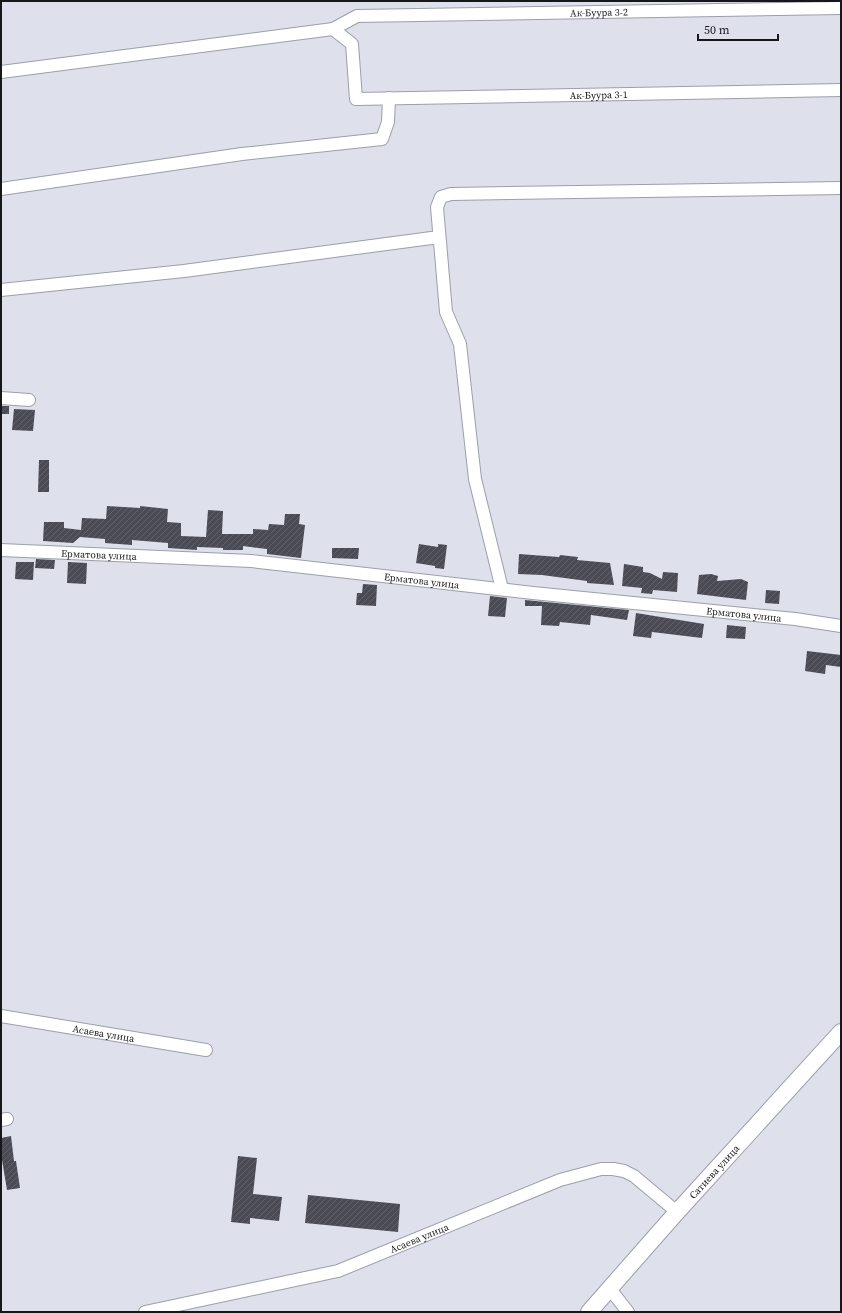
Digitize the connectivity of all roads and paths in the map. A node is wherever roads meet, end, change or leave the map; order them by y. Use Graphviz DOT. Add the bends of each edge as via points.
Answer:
graph roads {
  1 [pos="841,8"];
  2 [pos="333,29"];
  3 [pos="1,72"];
  4 [pos="841,90"];
  5 [pos="389,98"];
  6 [pos="841,188"];
  7 [pos="1,189"];
  8 [pos="439,237"];
  9 [pos="1,290"];
  10 [pos="1,398"];
  11 [pos="29,400"];
  12 [pos="1,550"];
  13 [pos="502,589"];
  14 [pos="841,626"];
  15 [pos="1,1016"];
  16 [pos="841,1032"];
  17 [pos="206,1050"];
  18 [pos="677,1212"];
  19 [pos="610,1289"];
  20 [pos="145,1312"];
  21 [pos="589,1312"];
  22 [pos="628,1312"];
  1 -- 2 [label="street, Ак-Буура 3-2" via="357,16"];
  2 -- 3 [label="street"];
  2 -- 5 [label="street, Ак-Буура 3-1" via="352,44 356,99"];
  4 -- 5 [label="street, Ак-Буура 3-1"];
  5 -- 7 [label="street" via="388,122 382,139 242,154"];
  6 -- 8 [label="street" via="451,194 441,197 437,207"];
  8 -- 9 [label="street" via="184,271"];
  8 -- 13 [label="street" via="446,312 460,344 475,479"];
  10 -- 11 [label="street"];
  12 -- 13 [label="street, Ерматова улица" via="252,561"];
  13 -- 14 [label="street, Ерматова улица"];
  15 -- 17 [label="street, Асаева улица"];
  16 -- 18 [label="main road, Сатиева улица"];
  18 -- 19 [label="main road, Сатиева улица"];
  18 -- 20 [label="street, Асаева улица" via="634,1176 624,1171 601,1169 560,1180 338,1271"];
  19 -- 21 [label="main road, Сатиева улица"];
  19 -- 22 [label="street"];
}
